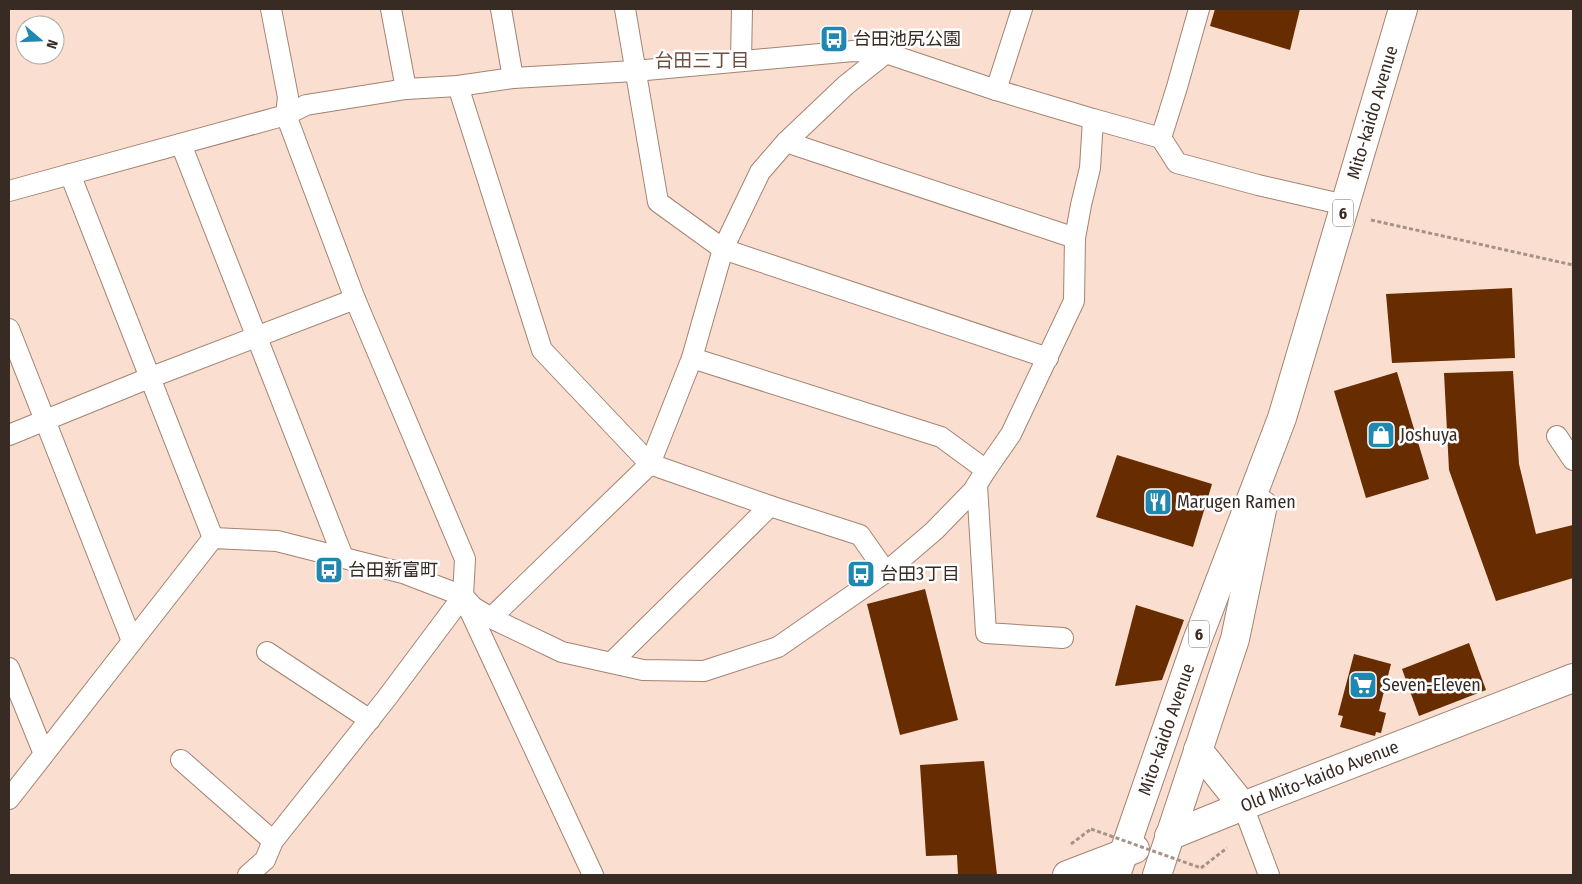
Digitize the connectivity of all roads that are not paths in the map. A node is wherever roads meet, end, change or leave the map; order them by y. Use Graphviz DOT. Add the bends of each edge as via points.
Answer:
graph roads {
  1 [pos="270,9"];
  2 [pos="391,9"];
  3 [pos="501,9"];
  4 [pos="625,9"];
  5 [pos="742,9"];
  6 [pos="1022,9"];
  7 [pos="1199,9"];
  8 [pos="1403,9"];
  9 [pos="886,53"];
  10 [pos="741,61"];
  11 [pos="635,71"];
  12 [pos="513,78"];
  13 [pos="458,86"];
  14 [pos="406,89"];
  15 [pos="996,90"];
  16 [pos="286,115"];
  17 [pos="1093,119"];
  18 [pos="1161,138"];
  19 [pos="786,142"];
  20 [pos="181,144"];
  21 [pos="70,174"];
  22 [pos="9,191"];
  23 [pos="1345,205"];
  24 [pos="1075,238"];
  25 [pos="723,249"];
  26 [pos="354,299"];
  27 [pos="9,329"];
  28 [pos="255,337"];
  29 [pos="692,358"];
  30 [pos="1048,358"];
  31 [pos="149,378"];
  32 [pos="1282,418"];
  33 [pos="45,421"];
  34 [pos="9,435"];
  35 [pos="1557,436"];
  36 [pos="1573,460"];
  37 [pos="650,464"];
  38 [pos="981,478"];
  39 [pos="770,506"];
  40 [pos="212,538"];
  41 [pos="342,557"];
  42 [pos="886,572"];
  43 [pos="462,596"];
  44 [pos="491,618"];
  45 [pos="1063,638"];
  46 [pos="132,641"];
  47 [pos="267,652"];
  48 [pos="612,662"];
  49 [pos="9,668"];
  50 [pos="1573,680"];
  51 [pos="370,720"];
  52 [pos="1198,750"];
  53 [pos="44,754"];
  54 [pos="180,760"];
  55 [pos="9,799"];
  56 [pos="1244,806"];
  57 [pos="1169,836"];
  58 [pos="273,841"];
  59 [pos="1120,864"];
  60 [pos="270,868"];
  61 [pos="248,875"];
  62 [pos="593,875"];
  63 [pos="1067,875"];
  64 [pos="1157,875"];
  65 [pos="1269,875"];
  1 -- 16 [label="street" via="288,97"];
  2 -- 14 [label="street"];
  3 -- 12 [label="street"];
  4 -- 11 [label="street"];
  5 -- 10 [label="street"];
  6 -- 15 [label="street"];
  7 -- 18 [label="street"];
  8 -- 23 [label="main road, Mito-kaido Avenue / 6"];
  9 -- 10 [label="street" via="853,51"];
  9 -- 15 [label="street"];
  9 -- 19 [label="street" via="846,85"];
  10 -- 11 [label="street"];
  11 -- 12 [label="street"];
  11 -- 25 [label="street" via="658,202"];
  12 -- 13 [label="street"];
  13 -- 14 [label="street"];
  13 -- 37 [label="street" via="542,350"];
  14 -- 16 [label="street" via="306,105"];
  15 -- 17 [label="street"];
  16 -- 20 [label="street"];
  16 -- 26 [label="street"];
  17 -- 18 [label="street"];
  17 -- 24 [label="street" via="1090,168"];
  18 -- 23 [label="street" via="1177,163"];
  19 -- 24 [label="street"];
  19 -- 25 [label="street" via="760,172"];
  20 -- 21 [label="street"];
  20 -- 28 [label="street"];
  21 -- 22 [label="street"];
  21 -- 31 [label="street"];
  23 -- 32 [label="main road, Mito-kaido Avenue / 6"];
  24 -- 30 [label="street" via="1074,301"];
  25 -- 29 [label="street"];
  25 -- 30 [label="street"];
  26 -- 28 [label="street"];
  26 -- 43 [label="street" via="465,559"];
  27 -- 33 [label="street"];
  28 -- 31 [label="street"];
  28 -- 41 [label="street"];
  29 -- 37 [label="street"];
  29 -- 38 [label="street" via="941,438"];
  30 -- 38 [label="street" via="1011,434"];
  31 -- 33 [label="street"];
  31 -- 40 [label="street"];
  32 -- 52 [label="main road, Mito-kaido Avenue / 6" via="1235,639"];
  32 -- 59 [label="main road, Mito-kaido Avenue / 6" via="1197,640"];
  33 -- 34 [label="street"];
  33 -- 46 [label="street"];
  35 -- 36 [label="street"];
  37 -- 39 [label="street"];
  37 -- 44 [label="street"];
  38 -- 42 [label="street" via="973,491 934,531"];
  38 -- 45 [label="street" via="986,633"];
  39 -- 42 [label="street" via="860,535"];
  39 -- 48 [label="street"];
  40 -- 41 [label="street" via="277,541"];
  40 -- 46 [label="street"];
  41 -- 43 [label="street" via="402,573"];
  42 -- 48 [label="street" via="778,647 704,671 643,670"];
  43 -- 44 [label="street"];
  43 -- 51 [label="street"];
  43 -- 62 [label="street"];
  44 -- 48 [label="street" via="562,652"];
  46 -- 53 [label="street"];
  47 -- 51 [label="street"];
  49 -- 53 [label="street"];
  50 -- 56 [label="main road, Old Mito-kaido Avenue"];
  51 -- 58 [label="street"];
  52 -- 56 [label="main road"];
  52 -- 57 [label="main road, Mito-kaido Avenue / 6"];
  53 -- 55 [label="street"];
  54 -- 58 [label="street"];
  56 -- 57 [label="main road, Old Mito-kaido Avenue"];
  56 -- 65 [label="street"];
  57 -- 59 [label="main road, Old Mito-kaido Avenue"];
  57 -- 64 [label="main road, Mito-kaido Avenue / 6"];
  58 -- 60 [label="street"];
  59 -- 63 [label="main road, Old Mito-kaido Avenue"];
  60 -- 61 [label="street"];
}
